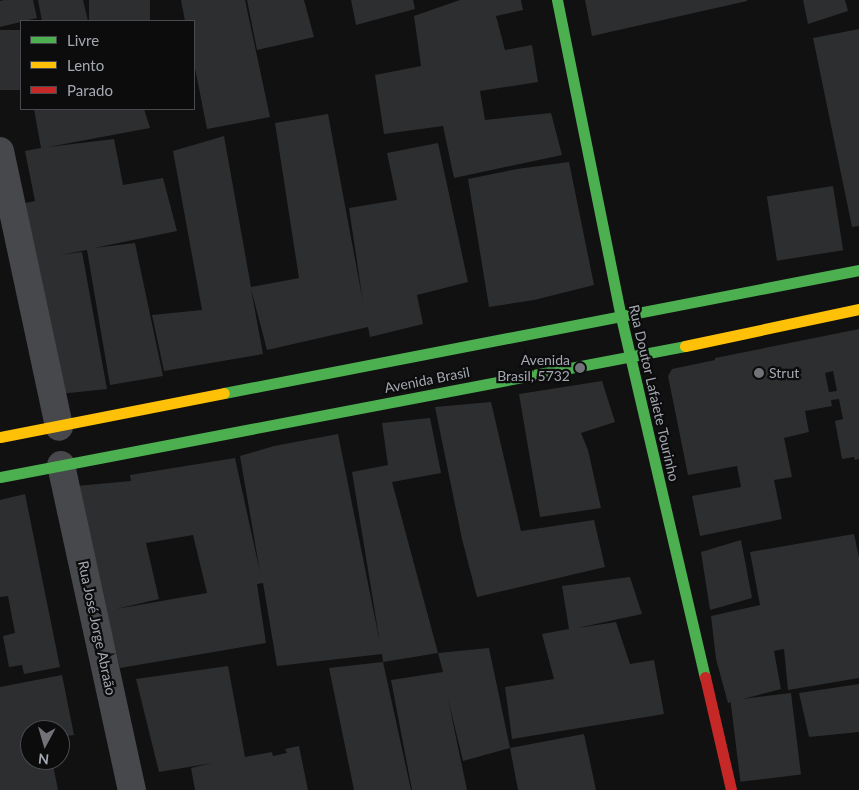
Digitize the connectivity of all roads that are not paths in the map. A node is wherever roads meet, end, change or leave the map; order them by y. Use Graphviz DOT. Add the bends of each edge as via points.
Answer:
graph roads {
  1 [pos="557,0"];
  2 [pos="0,151"];
  3 [pos="859,270"];
  4 [pos="859,309"];
  5 [pos="621,317"];
  6 [pos="630,357"];
  7 [pos="59,427"];
  8 [pos="0,437"];
  9 [pos="61,465"];
  10 [pos="0,477"];
  11 [pos="132,790"];
  12 [pos="730,790"];
  1 -- 5 [label="main road, Rua Doutor Lafaiete Tourinho"];
  2 -- 7 [label="street"];
  3 -- 5 [label="main road, Avenida Brasil"];
  4 -- 6 [label="main road, Avenida Brasil"];
  5 -- 6 [label="main road, Rua Doutor Lafaiete Tourinho"];
  5 -- 7 [label="main road, Avenida Brasil"];
  6 -- 9 [label="main road, Avenida Brasil"];
  6 -- 12 [label="main road, Rua Doutor Lafaiete Tourinho"];
  7 -- 8 [label="main road, Avenida Brasil"];
  9 -- 10 [label="main road, Avenida Brasil"];
  9 -- 11 [label="street, Rua José Jorge Abraão"];
}
